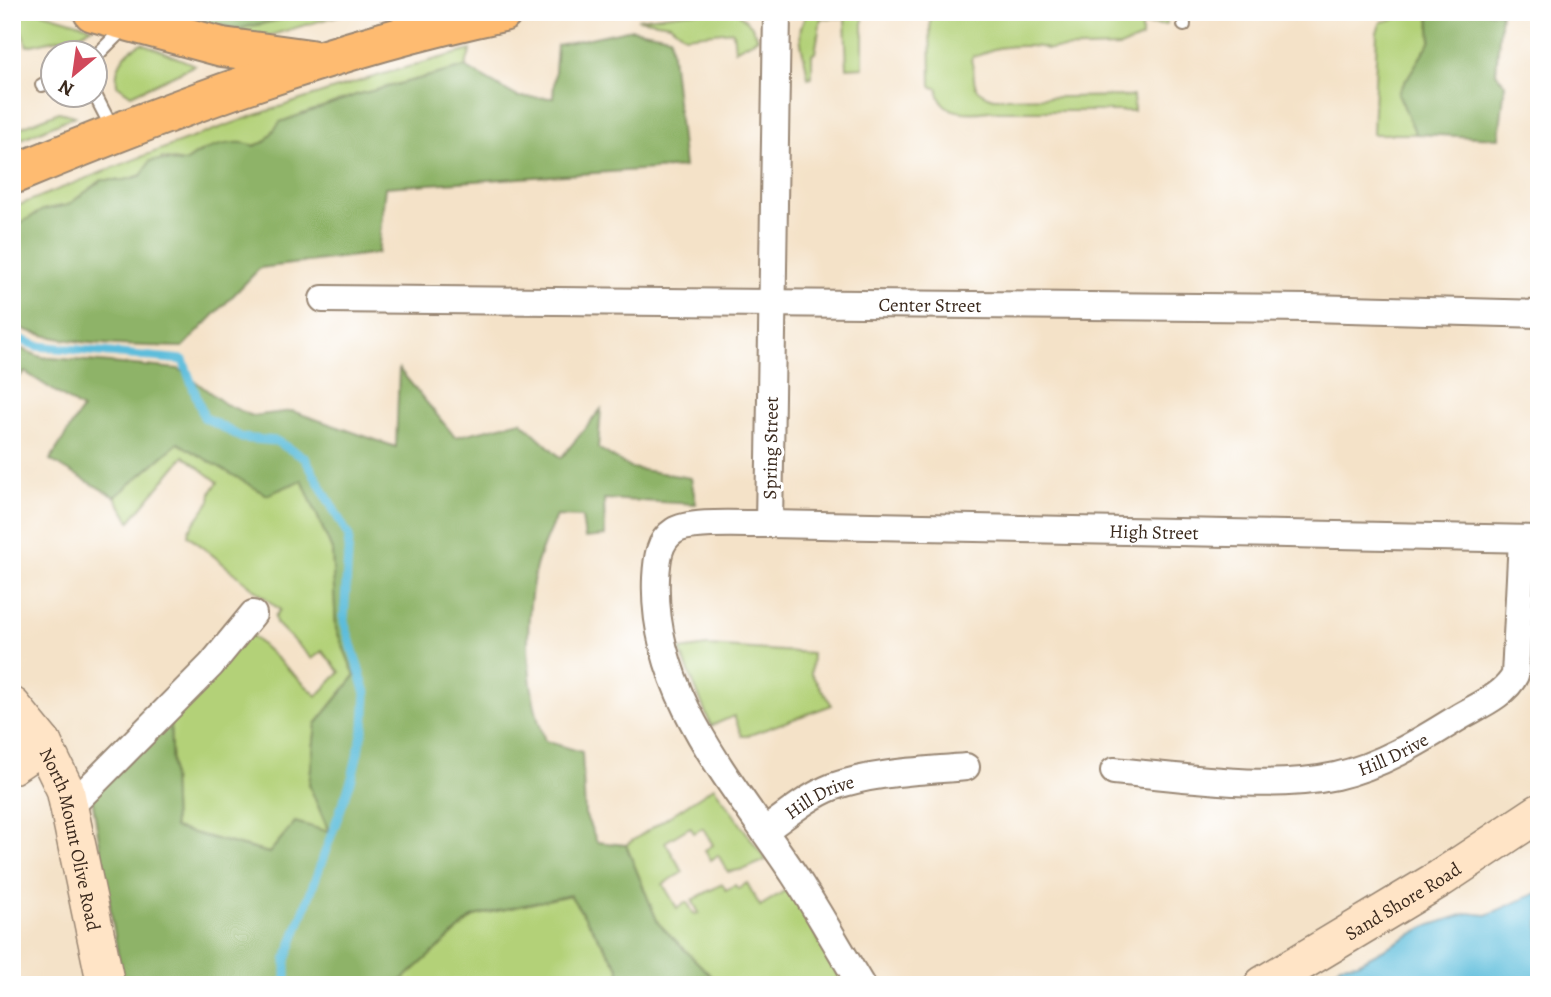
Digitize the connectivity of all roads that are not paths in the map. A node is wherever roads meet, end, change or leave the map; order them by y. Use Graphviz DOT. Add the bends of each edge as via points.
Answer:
graph roads {
  1 [pos="503,12"];
  2 [pos="777,12"];
  3 [pos="107,17"];
  4 [pos="108,44"];
  5 [pos="319,60"];
  6 [pos="102,108"];
  7 [pos="114,133"];
  8 [pos="12,175"];
  9 [pos="323,299"];
  10 [pos="773,304"];
  11 [pos="1539,314"];
  12 [pos="769,524"];
  13 [pos="1531,539"];
  14 [pos="253,614"];
  15 [pos="12,706"];
  16 [pos="43,744"];
  17 [pos="12,765"];
  18 [pos="966,767"];
  19 [pos="1114,771"];
  20 [pos="70,807"];
  21 [pos="1539,813"];
  22 [pos="764,831"];
  23 [pos="106,985"];
  24 [pos="861,985"];
  25 [pos="1263,985"];
  1 -- 5 [label="main road"];
  2 -- 10 [label="street, Spring Street"];
  3 -- 4 [label="lane" via="117,35"];
  3 -- 5 [label="main road" via="222,47"];
  5 -- 7 [label="main road"];
  6 -- 7 [label="lane"];
  7 -- 8 [label="main road"];
  9 -- 10 [label="street, Center Street"];
  10 -- 11 [label="street, Center Street"];
  10 -- 12 [label="street, Spring Street"];
  12 -- 13 [label="street, High Street"];
  12 -- 22 [label="street, Spring Street" via="676,529 661,547 655,590 661,637 678,694 732,787"];
  13 -- 19 [label="street, Hill Drive" via="1515,675 1506,688 1433,733 1367,766 1317,779 1280,782"];
  14 -- 20 [label="street" via="203,674"];
  15 -- 16 [label="street, North Mount Olive Road"];
  16 -- 17 [label="street"];
  16 -- 20 [label="street, North Mount Olive Road"];
  18 -- 22 [label="street, Hill Drive" via="904,773 832,788"];
  20 -- 23 [label="street, North Mount Olive Road"];
  21 -- 25 [label="street, Sand Shore Road"];
  22 -- 24 [label="street, Spring Street"];
}
